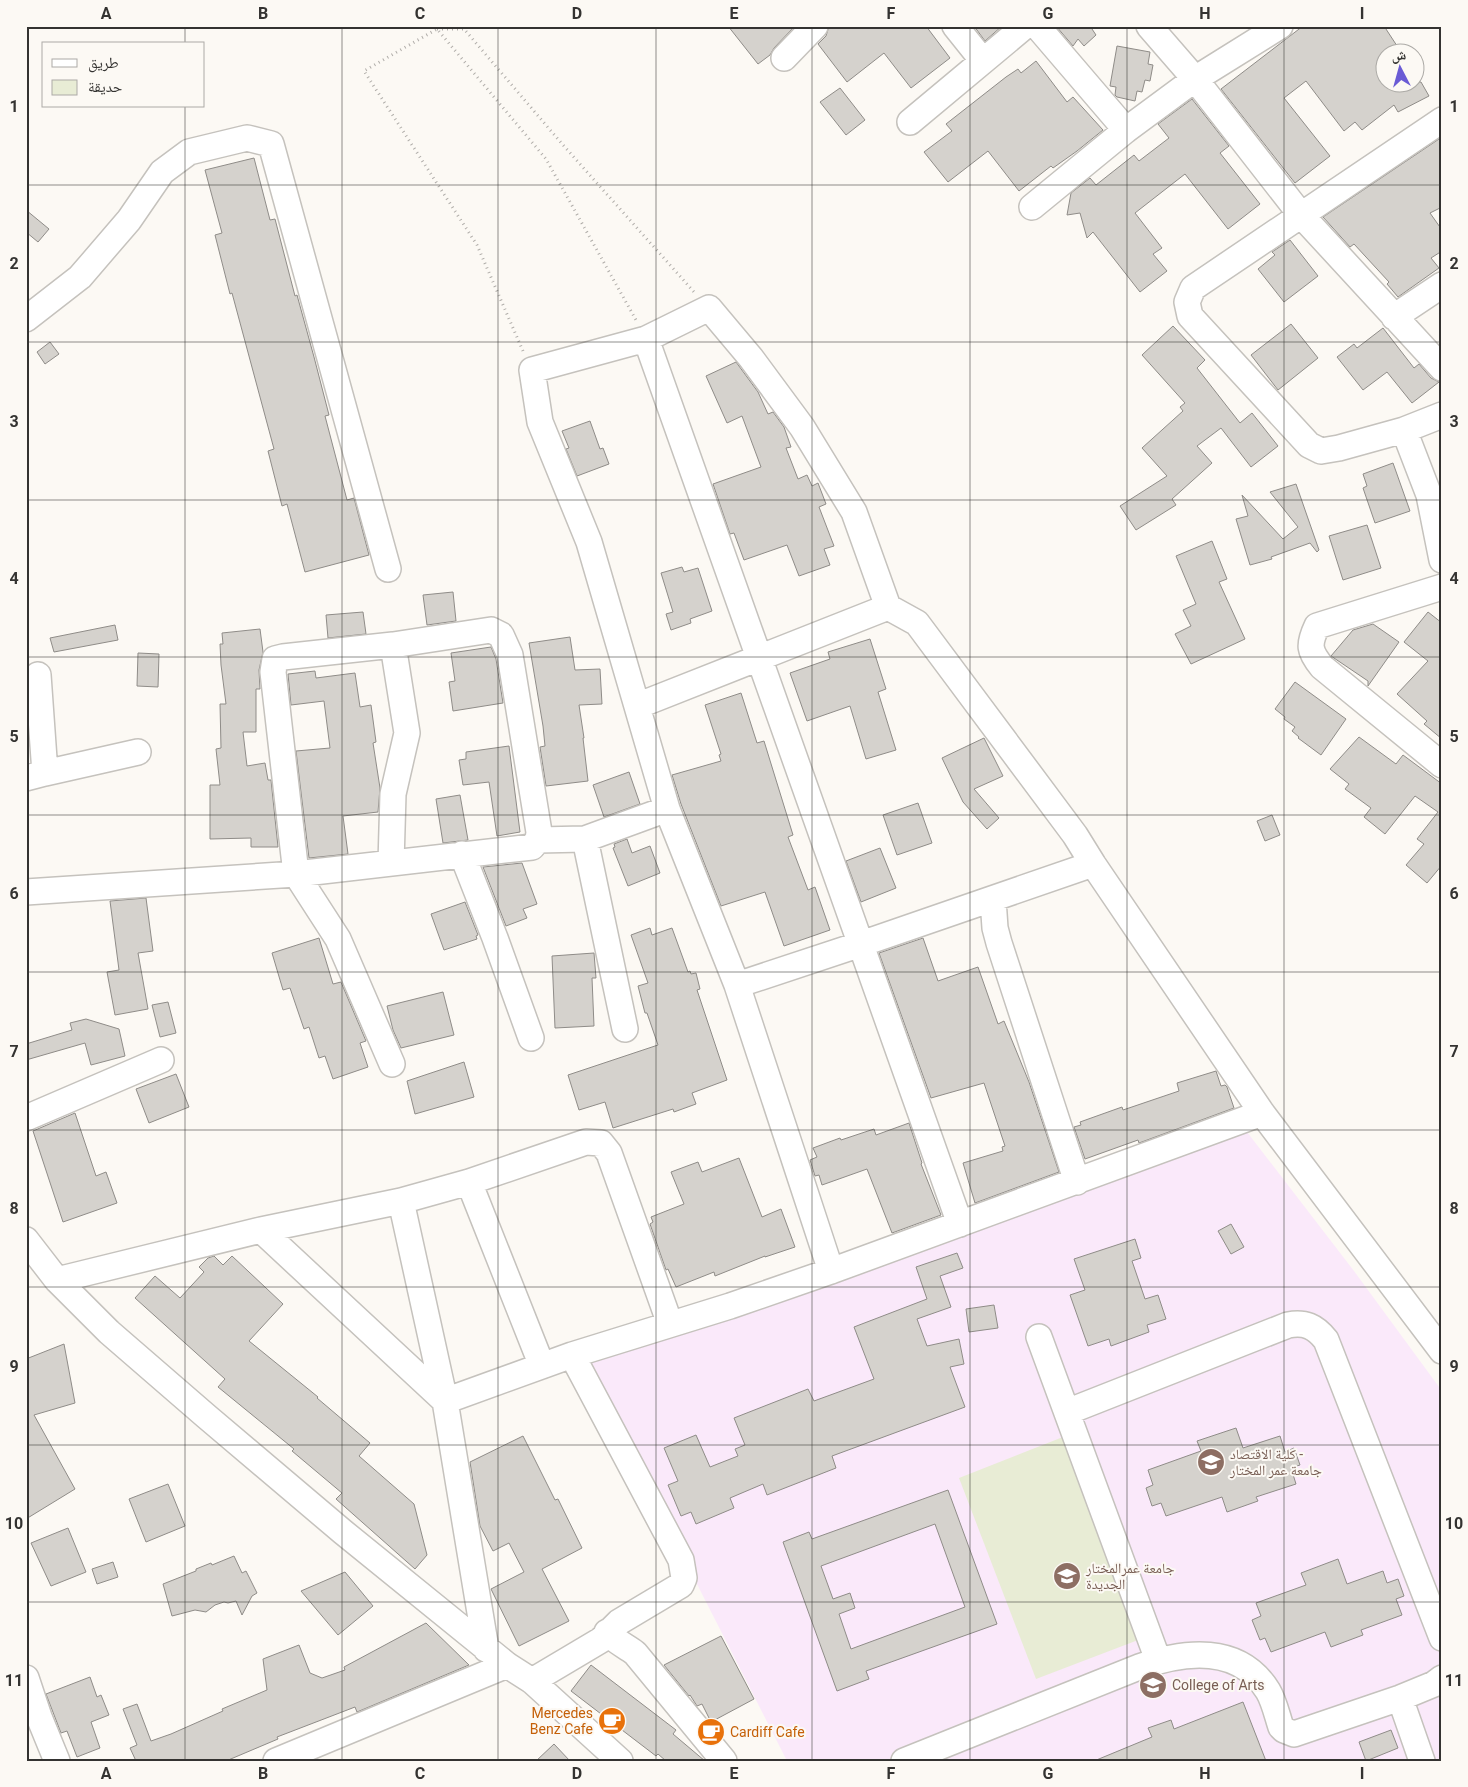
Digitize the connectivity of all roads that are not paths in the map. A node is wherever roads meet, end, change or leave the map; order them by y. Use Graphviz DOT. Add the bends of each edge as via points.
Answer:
graph roads {
  1 [pos="815,26"];
  2 [pos="955,26"];
  3 [pos="1025,26"];
  4 [pos="1037,26"];
  5 [pos="1149,26"];
  6 [pos="1280,26"];
  7 [pos="784,58"];
  8 [pos="983,61"];
  9 [pos="1195,79"];
  10 [pos="1442,120"];
  11 [pos="910,122"];
  12 [pos="1126,130"];
  13 [pos="1032,207"];
  14 [pos="1301,215"];
  15 [pos="1442,284"];
  16 [pos="1394,316"];
  17 [pos="26,319"];
  18 [pos="646,339"];
  19 [pos="1442,368"];
  20 [pos="1442,415"];
  21 [pos="1404,430"];
  22 [pos="1442,560"];
  23 [pos="388,569"];
  24 [pos="1442,587"];
  25 [pos="888,607"];
  26 [pos="393,645"];
  27 [pos="760,658"];
  28 [pos="38,675"];
  29 [pos="637,706"];
  30 [pos="138,752"];
  31 [pos="1442,765"];
  32 [pos="36,776"];
  33 [pos="667,809"];
  34 [pos="585,839"];
  35 [pos="538,840"];
  36 [pos="462,854"];
  37 [pos="391,863"];
  38 [pos="1094,864"];
  39 [pos="296,874"];
  40 [pos="26,892"];
  41 [pos="992,899"];
  42 [pos="861,944"];
  43 [pos="737,985"];
  44 [pos="625,1029"];
  45 [pos="531,1038"];
  46 [pos="162,1060"];
  47 [pos="392,1064"];
  48 [pos="1262,1113"];
  49 [pos="26,1118"];
  50 [pos="469,1182"];
  51 [pos="1077,1182"];
  52 [pos="401,1201"];
  53 [pos="960,1224"];
  54 [pos="261,1230"];
  55 [pos="26,1240"];
  56 [pos="832,1271"];
  57 [pos="57,1280"];
  58 [pos="670,1324"];
  59 [pos="1039,1337"];
  60 [pos="1442,1351"];
  61 [pos="572,1355"];
  62 [pos="542,1366"];
  63 [pos="445,1401"];
  64 [pos="1067,1412"];
  65 [pos="607,1632"];
  66 [pos="1442,1638"];
  67 [pos="486,1648"];
  68 [pos="1158,1660"];
  69 [pos="506,1665"];
  70 [pos="26,1678"];
  71 [pos="1442,1678"];
  72 [pos="532,1681"];
  73 [pos="1400,1698"];
  74 [pos="33,1719"];
  75 [pos="57,1761"];
  76 [pos="276,1761"];
  77 [pos="620,1761"];
  78 [pos="724,1761"];
  79 [pos="904,1761"];
  80 [pos="1422,1761"];
  1 -- 7 [label="street"];
  2 -- 8 [label="street"];
  3 -- 8 [label="street"];
  4 -- 12 [label="street"];
  5 -- 9 [label="street"];
  6 -- 9 [label="street"];
  8 -- 11 [label="street"];
  9 -- 12 [label="street"];
  9 -- 14 [label="street"];
  10 -- 14 [label="street"];
  12 -- 13 [label="street"];
  14 -- 16 [label="street"];
  14 -- 21 [label="street" via="1193,288 1187,302 1190,316 1309,445 1322,451"];
  15 -- 16 [label="street"];
  16 -- 19 [label="street"];
  17 -- 23 [label="street" via="80,277 129,220 162,172 189,152 247,138 271,144"];
  18 -- 25 [label="street" via="709,308 751,358 802,428 854,512"];
  18 -- 27 [label="street"];
  18 -- 29 [label="street" via="532,370 540,422 589,542"];
  20 -- 21 [label="street"];
  21 -- 22 [label="street" via="1429,495"];
  24 -- 31 [label="street" via="1317,626 1310,641 1312,655 1322,667"];
  25 -- 27 [label="street"];
  25 -- 38 [label="street" via="917,622"];
  26 -- 35 [label="street" via="491,630 501,635 510,655"];
  26 -- 37 [label="street" via="407,733 392,794"];
  26 -- 39 [label="street" via="276,659 274,672"];
  27 -- 29 [label="street"];
  27 -- 42 [label="street"];
  28 -- 32 [label="street"];
  29 -- 33 [label="street"];
  30 -- 32 [label="street"];
  33 -- 34 [label="street"];
  33 -- 43 [label="street"];
  34 -- 35 [label="street"];
  34 -- 44 [label="street"];
  35 -- 36 [label="street" via="532,846"];
  36 -- 37 [label="street"];
  36 -- 45 [label="street"];
  37 -- 39 [label="street"];
  38 -- 41 [label="street"];
  38 -- 48 [label="street"];
  39 -- 40 [label="street"];
  39 -- 47 [label="street" via="338,939"];
  41 -- 42 [label="street"];
  41 -- 51 [label="street" via="999,943"];
  42 -- 43 [label="street"];
  42 -- 53 [label="street"];
  43 -- 56 [label="street"];
  46 -- 49 [label="street"];
  48 -- 51 [label="street"];
  48 -- 60 [label="street"];
  50 -- 52 [label="street"];
  50 -- 58 [label="street" via="586,1142 601,1143 608,1153"];
  50 -- 62 [label="street"];
  51 -- 53 [label="street"];
  52 -- 54 [label="street"];
  52 -- 63 [label="street"];
  53 -- 56 [label="street"];
  54 -- 57 [label="street"];
  54 -- 63 [label="street"];
  55 -- 57 [label="street"];
  56 -- 58 [label="street"];
  57 -- 67 [label="street" via="109,1332 206,1416"];
  58 -- 61 [label="street"];
  59 -- 64 [label="street"];
  61 -- 62 [label="street"];
  61 -- 65 [label="street" via="681,1560 684,1578 681,1585"];
  62 -- 63 [label="street"];
  63 -- 67 [label="street"];
  64 -- 66 [label="street" via="1288,1325 1296,1323 1314,1327 1326,1340"];
  64 -- 68 [label="street"];
  65 -- 72 [label="street" via="601,1640"];
  65 -- 78 [label="street" via="635,1653"];
  67 -- 69 [label="street"];
  68 -- 73 [label="street" via="1200,1654 1240,1664 1261,1681 1269,1692 1281,1727 1294,1734"];
  68 -- 79 [label="street"];
  69 -- 72 [label="street"];
  69 -- 76 [label="street"];
  70 -- 74 [label="street"];
  71 -- 73 [label="street"];
  72 -- 77 [label="street"];
  73 -- 80 [label="street"];
  74 -- 75 [label="street"];
}
